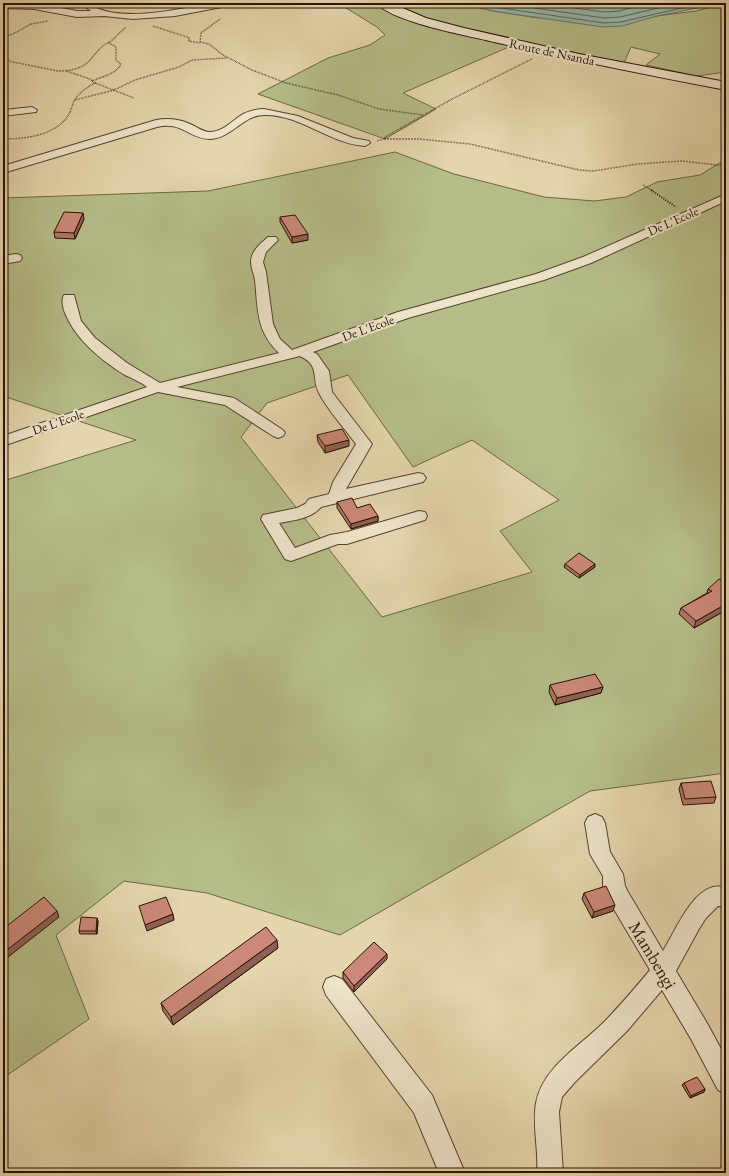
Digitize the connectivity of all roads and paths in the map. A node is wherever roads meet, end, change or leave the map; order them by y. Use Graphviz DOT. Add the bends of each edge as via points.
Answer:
graph roads {
  1 [pos="84,3"];
  2 [pos="229,3"];
  3 [pos="383,3"];
  4 [pos="3,5"];
  5 [pos="64,12"];
  6 [pos="107,14"];
  7 [pos="137,18"];
  8 [pos="220,19"];
  9 [pos="3,37"];
  10 [pos="110,42"];
  11 [pos="203,43"];
  12 [pos="544,51"];
  13 [pos="229,59"];
  14 [pos="3,60"];
  15 [pos="66,71"];
  16 [pos="92,81"];
  17 [pos="95,83"];
  18 [pos="726,86"];
  19 [pos="114,90"];
  20 [pos="134,98"];
  21 [pos="75,100"];
  22 [pos="32,110"];
  23 [pos="3,113"];
  24 [pos="422,115"];
  25 [pos="3,139"];
  26 [pos="384,139"];
  27 [pos="365,143"];
  28 [pos="726,166"];
  29 [pos="3,170"];
  30 [pos="642,185"];
  31 [pos="726,198"];
  32 [pos="687,214"];
  33 [pos="272,240"];
  34 [pos="16,258"];
  35 [pos="3,260"];
  36 [pos="69,298"];
  37 [pos="295,353"];
  38 [pos="157,388"];
  39 [pos="278,433"];
  40 [pos="3,441"];
  41 [pos="418,478"];
  42 [pos="335,497"];
  43 [pos="419,516"];
  44 [pos="594,822"];
  45 [pos="726,897"];
  46 [pos="663,972"];
  47 [pos="334,987"];
  48 [pos="726,1082"];
  49 [pos="452,1173"];
  50 [pos="550,1173"];
  1 -- 6 [label="street" via="99,13"];
  2 -- 7 [label="street"];
  3 -- 12 [label="street, Route de Nsanda" via="403,13 447,28"];
  4 -- 5 [label="street" via="34,6"];
  5 -- 6 [label="street"];
  5 -- 9 [label="path" via="53,19 32,24"];
  6 -- 7 [label="street"];
  7 -- 10 [label="path" via="119,31"];
  7 -- 11 [label="path" via="157,28 187,36 189,41 194,43"];
  8 -- 11 [label="path" via="201,33 199,40"];
  10 -- 15 [label="path" via="87,63"];
  10 -- 16 [label="path" via="116,47 116,60 121,64 120,67 115,73"];
  11 -- 13 [label="path" via="212,46"];
  12 -- 18 [label="street, Route de Nsanda"];
  12 -- 24 [label="path"];
  13 -- 19 [label="path" via="192,60"];
  13 -- 24 [label="path" via="286,83 338,95 379,109"];
  14 -- 15 [label="path"];
  15 -- 16 [label="path"];
  16 -- 17 [label="path"];
  17 -- 19 [label="path"];
  17 -- 21 [label="path"];
  19 -- 20 [label="path"];
  19 -- 21 [label="path"];
  21 -- 25 [label="path" via="65,119 51,129 31,137"];
  22 -- 23 [label="street"];
  24 -- 26 [label="path"];
  26 -- 27 [label="path"];
  26 -- 28 [label="path" via="419,139 470,144 580,170 593,171 682,160"];
  27 -- 29 [label="street" via="357,143 276,114 257,112 243,117 213,136 200,134 178,123 166,122"];
  30 -- 32 [label="path"];
  31 -- 32 [label="street, De L'Ecole"];
  32 -- 37 [label="street, De L'Ecole" via="587,260 540,277 403,315"];
  33 -- 37 [label="street" via="260,251 257,262 266,324 274,342"];
  34 -- 35 [label="street"];
  36 -- 38 [label="street" via="68,306 91,342 127,370 151,382"];
  37 -- 38 [label="street, De L'Ecole"];
  37 -- 42 [label="street" via="312,358 316,363 322,371 325,392 364,444"];
  38 -- 39 [label="street" via="229,401"];
  38 -- 40 [label="street, De L'Ecole"];
  41 -- 42 [label="street"];
  42 -- 43 [label="street" via="315,503 301,513 269,519 291,555 336,539"];
  44 -- 46 [label="street, Mambengi" via="600,854 612,874 614,886"];
  45 -- 46 [label="street" via="715,896 696,913"];
  46 -- 48 [label="street, Mambengi"];
  46 -- 50 [label="street" via="628,1014 561,1080 550,1095 547,1123 552,1160"];
  47 -- 49 [label="street" via="423,1104"];
}
